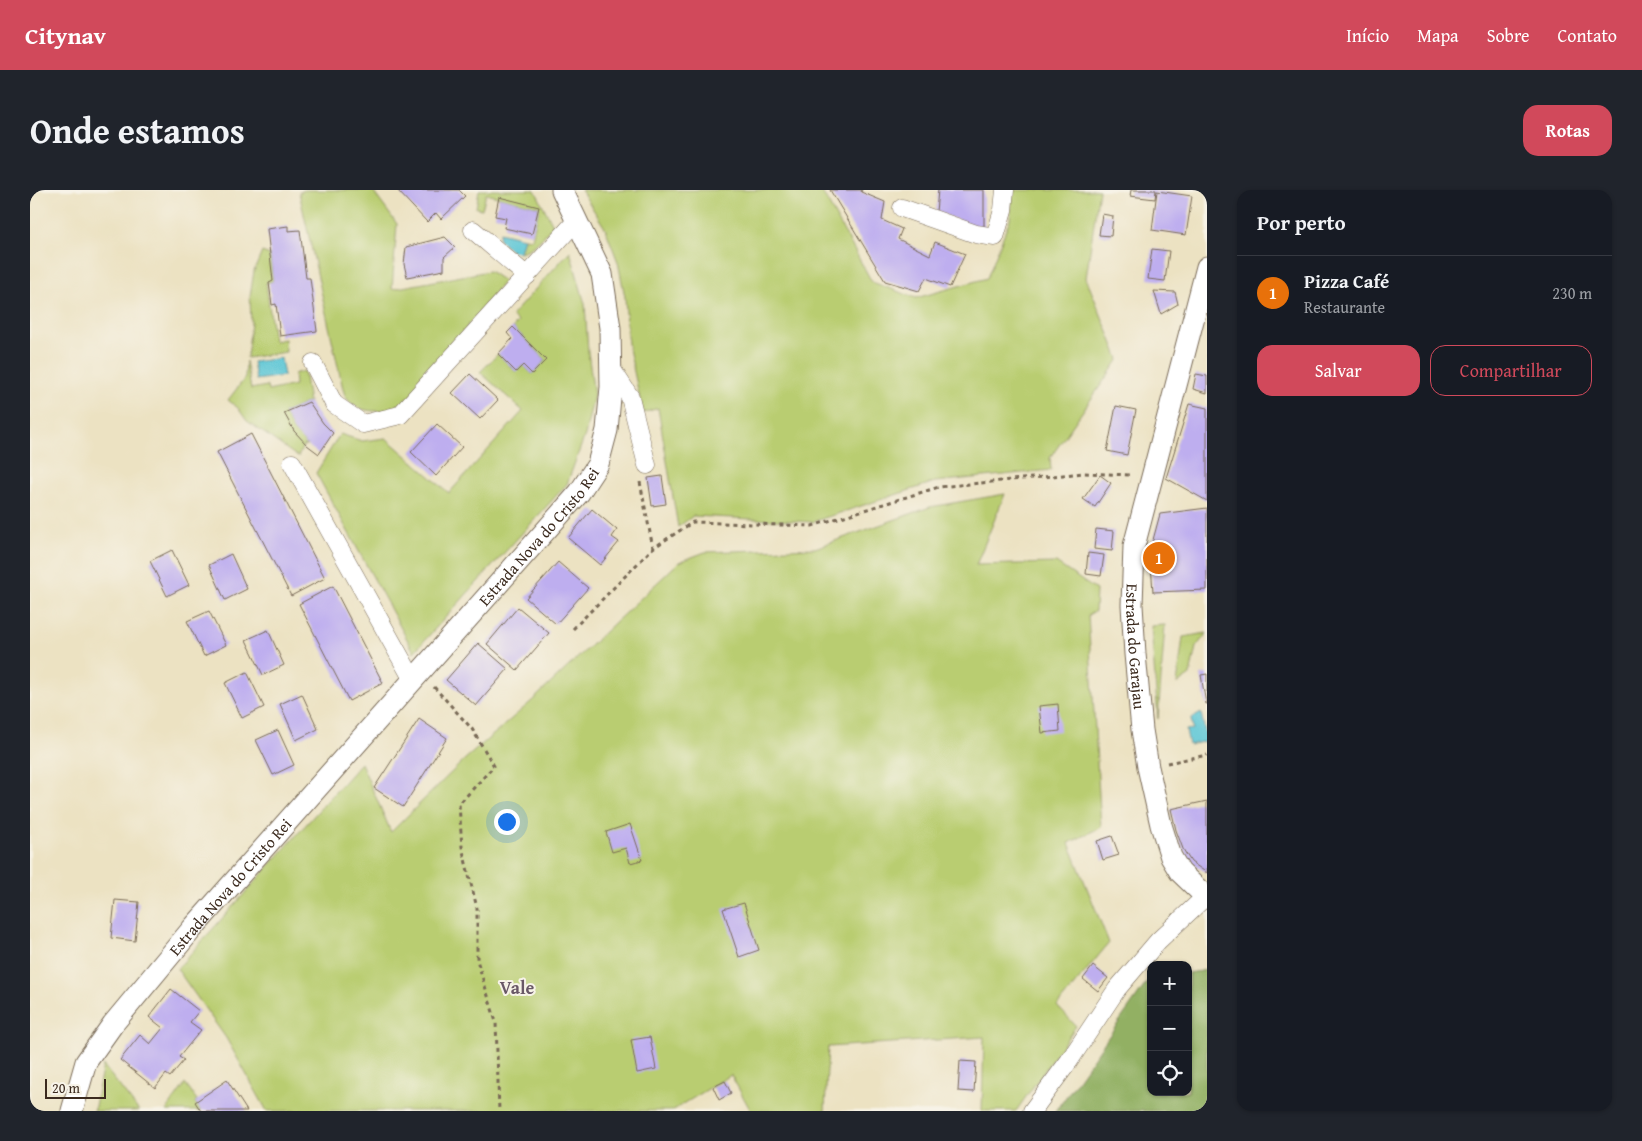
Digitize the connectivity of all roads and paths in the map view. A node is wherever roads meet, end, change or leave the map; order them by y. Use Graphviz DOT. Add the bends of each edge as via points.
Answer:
graph roads {
  1 [pos="562,190"];
  2 [pos="1005,190"];
  3 [pos="902,208"];
  4 [pos="577,220"];
  5 [pos="473,230"];
  6 [pos="1207,267"];
  7 [pos="527,276"];
  8 [pos="313,363"];
  9 [pos="611,368"];
  10 [pos="292,463"];
  11 [pos="647,464"];
  12 [pos="1140,475"];
  13 [pos="572,629"];
  14 [pos="416,676"];
  15 [pos="1207,755"];
  16 [pos="1161,764"];
  17 [pos="1206,897"];
  18 [pos="72,1111"];
  19 [pos="499,1111"];
  20 [pos="1032,1111"];
  1 -- 4 [label="street, Estrada Nova do Cristo Rei"];
  2 -- 3 [label="street" via="995,237 976,234"];
  4 -- 7 [label="street"];
  4 -- 9 [label="street, Estrada Nova do Cristo Rei" via="602,274 610,328"];
  5 -- 7 [label="street"];
  6 -- 17 [label="street, Estrada do Garajau" via="1134,546 1132,596 1142,730 1161,826 1171,857 1180,872"];
  7 -- 8 [label="street" via="400,415 363,424 334,404"];
  9 -- 11 [label="street" via="630,397"];
  9 -- 14 [label="street, Estrada Nova do Cristo Rei" via="608,430 598,464 579,493"];
  10 -- 14 [label="street"];
  12 -- 13 [label="path" via="1084,473 939,487 812,526 693,522 653,548"];
  14 -- 18 [label="street, Estrada Nova do Cristo Rei" via="192,929 113,1024 86,1062"];
  14 -- 19 [label="path" via="472,729 494,766 459,804 462,847 477,908 477,960 496,1022"];
  15 -- 16 [label="path"];
  17 -- 20 [label="street" via="1158,941 1118,989"];
}
